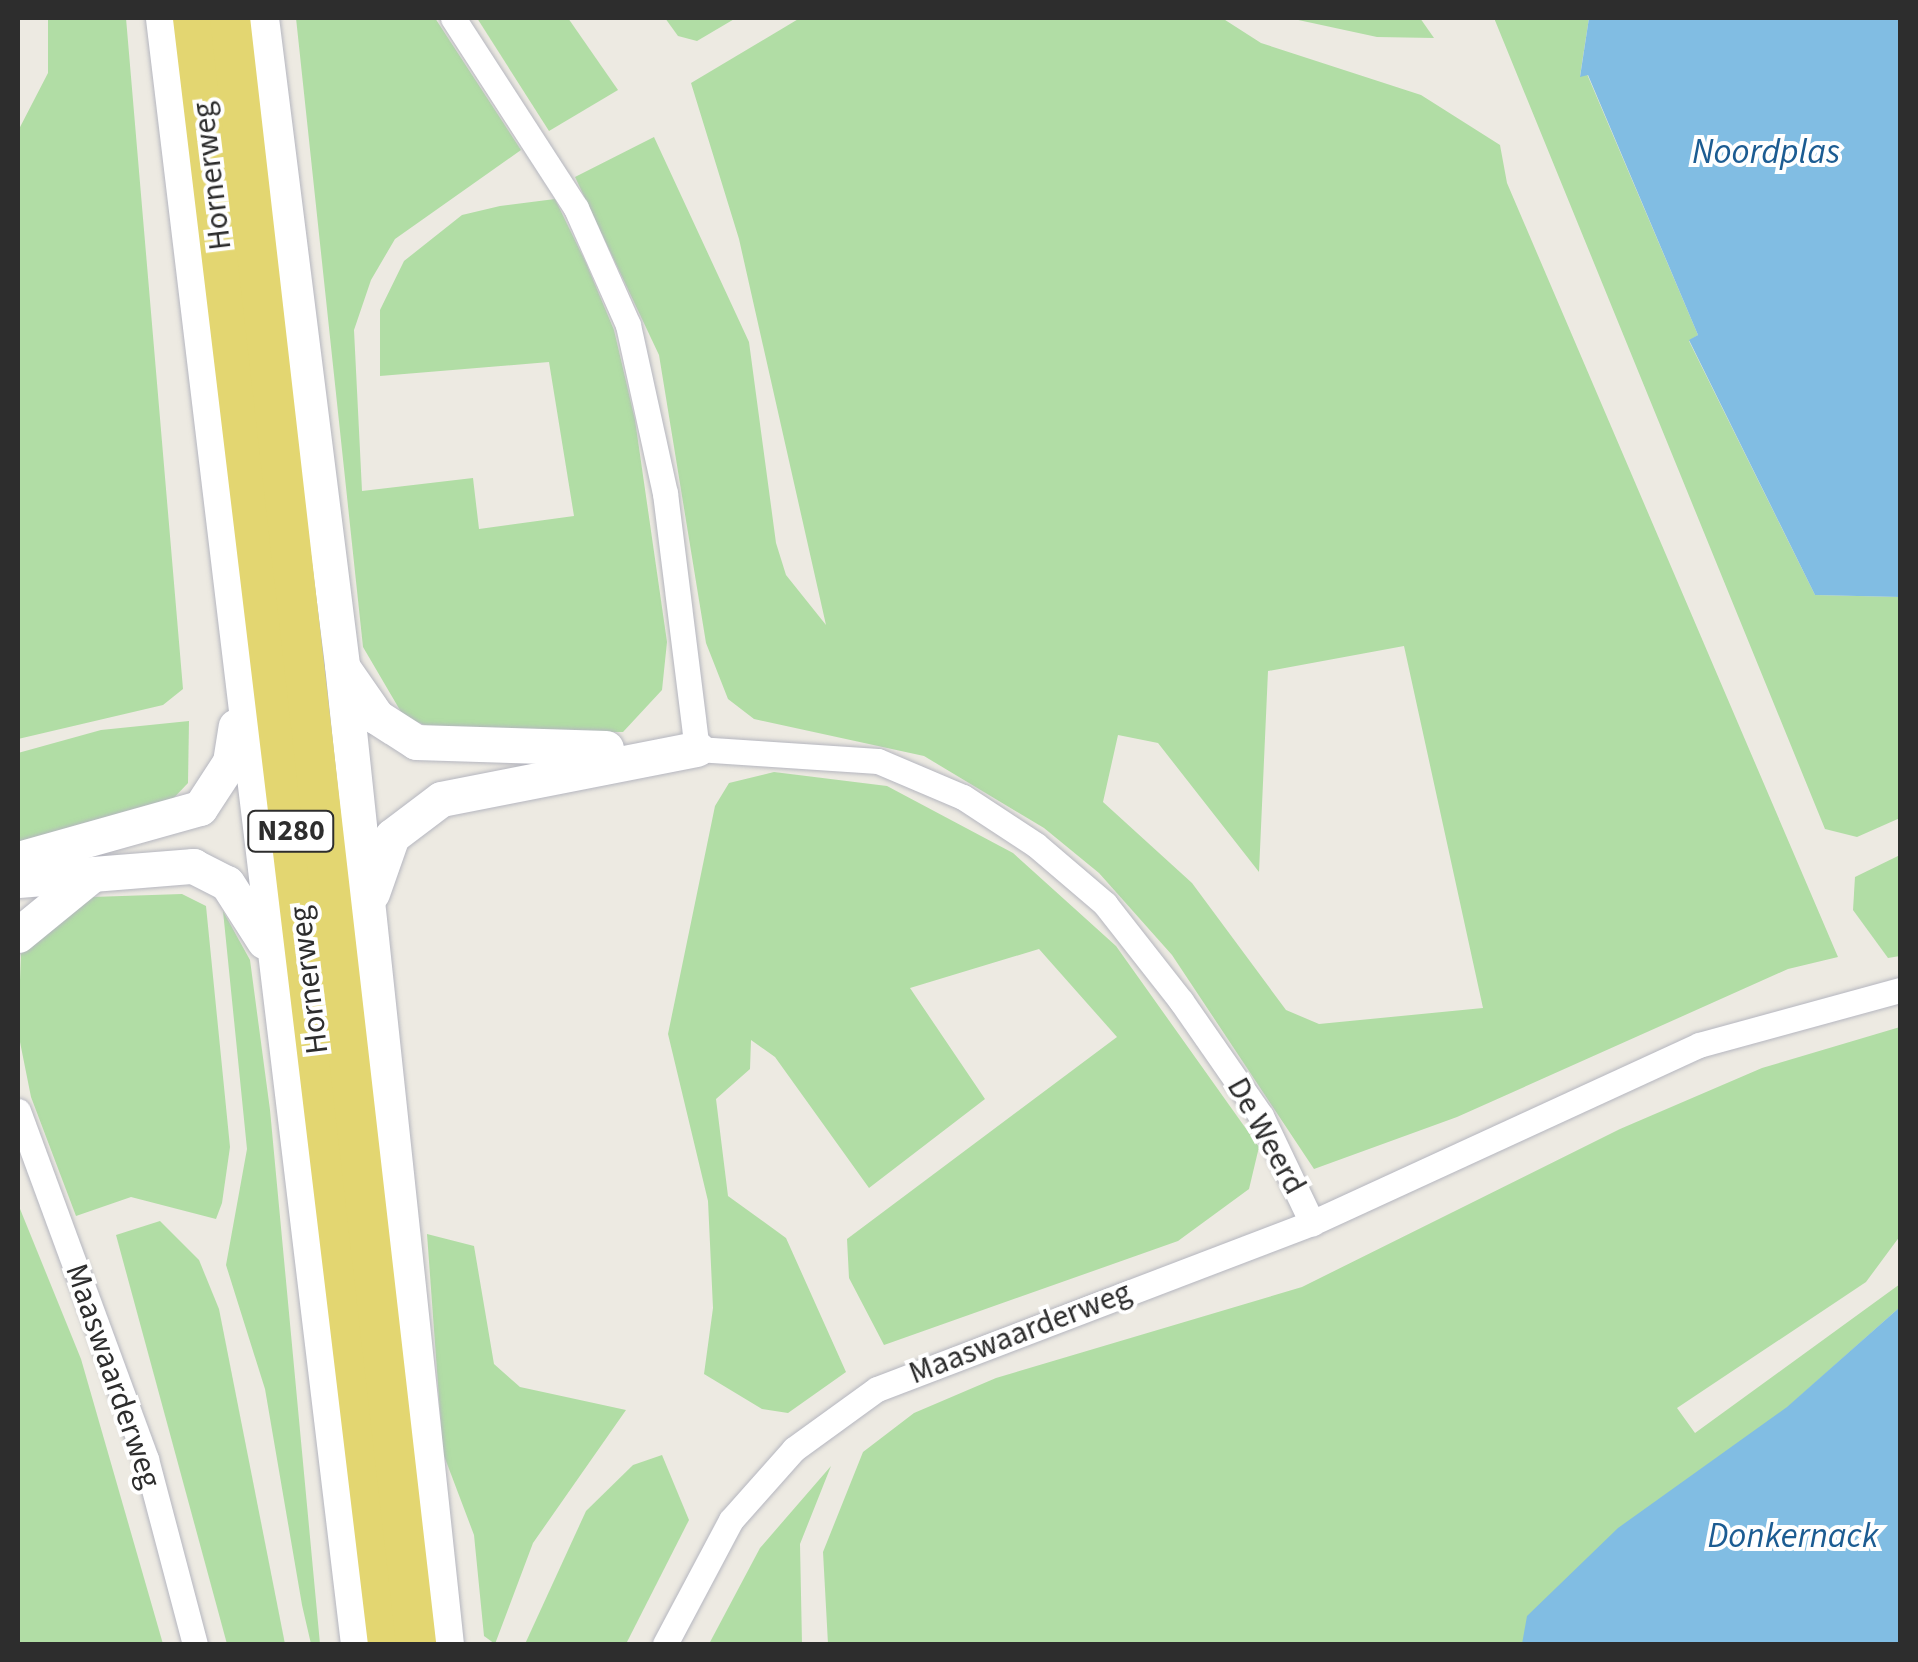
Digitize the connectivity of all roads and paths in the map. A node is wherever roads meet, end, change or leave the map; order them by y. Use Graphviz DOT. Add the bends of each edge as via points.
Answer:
graph roads {
  1 [pos="163,18"];
  2 [pos="193,18"];
  3 [pos="230,18"];
  4 [pos="261,18"];
  5 [pos="453,18"];
  6 [pos="342,665"];
  7 [pos="241,680"];
  8 [pos="697,749"];
  9 [pos="18,859"];
  10 [pos="95,872"];
  11 [pos="18,880"];
  12 [pos="368,907"];
  13 [pos="18,935"];
  14 [pos="276,975"];
  15 [pos="1900,990"];
  16 [pos="18,1112"];
  17 [pos="1312,1224"];
  18 [pos="194,1644"];
  19 [pos="358,1644"];
  20 [pos="388,1644"];
  21 [pos="416,1644"];
  22 [pos="446,1644"];
  23 [pos="664,1644"];
  1 -- 7 [label="main road, Hornerweg / N280"];
  2 -- 20 [label="main road, Hornerweg / N280"];
  3 -- 21 [label="main road, Hornerweg / N280"];
  4 -- 6 [label="main road, Hornerweg / N280"];
  5 -- 8 [label="street" via="576,208 628,325 665,493"];
  6 -- 8 [label="main road" via="376,716 437,747"];
  6 -- 12 [label="main road, Hornerweg / N280"];
  7 -- 9 [label="main road" via="230,762 200,808"];
  7 -- 14 [label="main road, Hornerweg / N280"];
  8 -- 12 [label="main road" via="442,799 392,836"];
  8 -- 17 [label="street, De Weerd" via="878,762 964,798 1036,845 1104,904 1181,1001 1261,1116"];
  10 -- 11 [label="main road"];
  10 -- 13 [label="main road"];
  10 -- 14 [label="main road" via="173,863 209,872 244,902"];
  12 -- 22 [label="main road, Hornerweg / N280"];
  14 -- 19 [label="main road, Hornerweg / N280"];
  15 -- 17 [label="street, De Weerd" via="1699,1045"];
  16 -- 18 [label="street, Maaswaarderweg" via="140,1442"];
  17 -- 23 [label="street, Maaswaarderweg" via="878,1388 794,1449 731,1520"];
}
